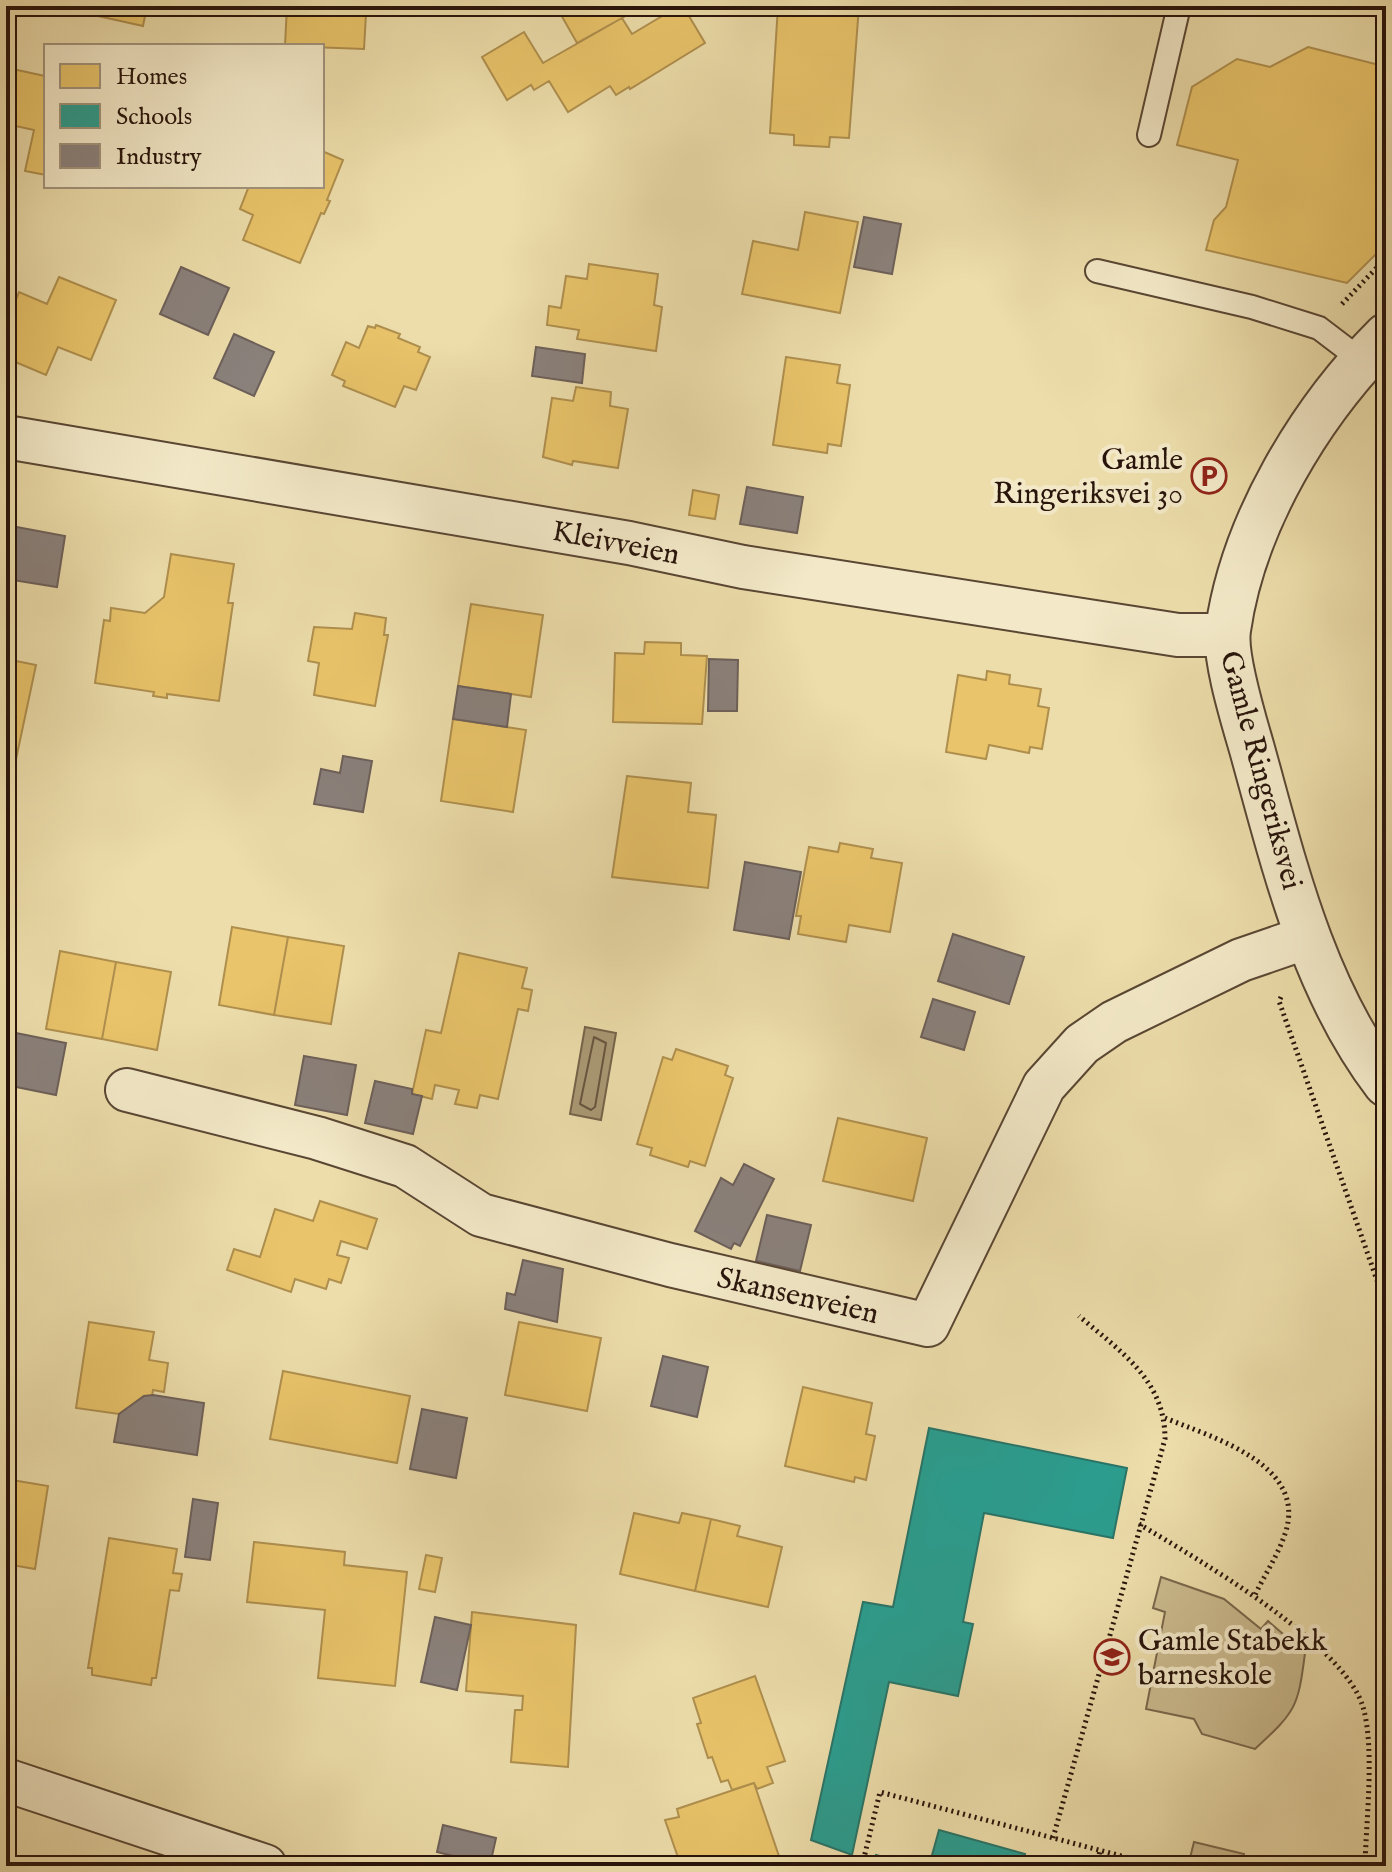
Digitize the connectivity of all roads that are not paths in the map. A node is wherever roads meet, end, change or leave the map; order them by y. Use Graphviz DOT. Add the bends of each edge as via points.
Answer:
graph roads {
  1 [pos="1179,6"];
  2 [pos="1149,135"];
  3 [pos="1097,271"];
  4 [pos="1374,348"];
  5 [pos="6,437"];
  6 [pos="1227,635"];
  7 [pos="1308,937"];
  8 [pos="1386,1084"];
  9 [pos="127,1090"];
  10 [pos="6,1780"];
  11 [pos="265,1866"];
  1 -- 2 [label="lane"];
  3 -- 4 [label="lane" via="1252,307"];
  4 -- 6 [label="street, Gamle Ringeriksvei" via="1309,434 1267,507 1237,580"];
  5 -- 6 [label="street, Kleivveien" via="743,567 1178,635"];
  6 -- 7 [label="street, Gamle Ringeriksvei" via="1241,710"];
  7 -- 8 [label="street, Gamle Ringeriksvei" via="1363,1055"];
  7 -- 9 [label="street, Skansenveien" via="1241,960 1114,1022 1082,1044 1044,1086 928,1325 481,1215 405,1166"];
  10 -- 11 [label="street"];
}
